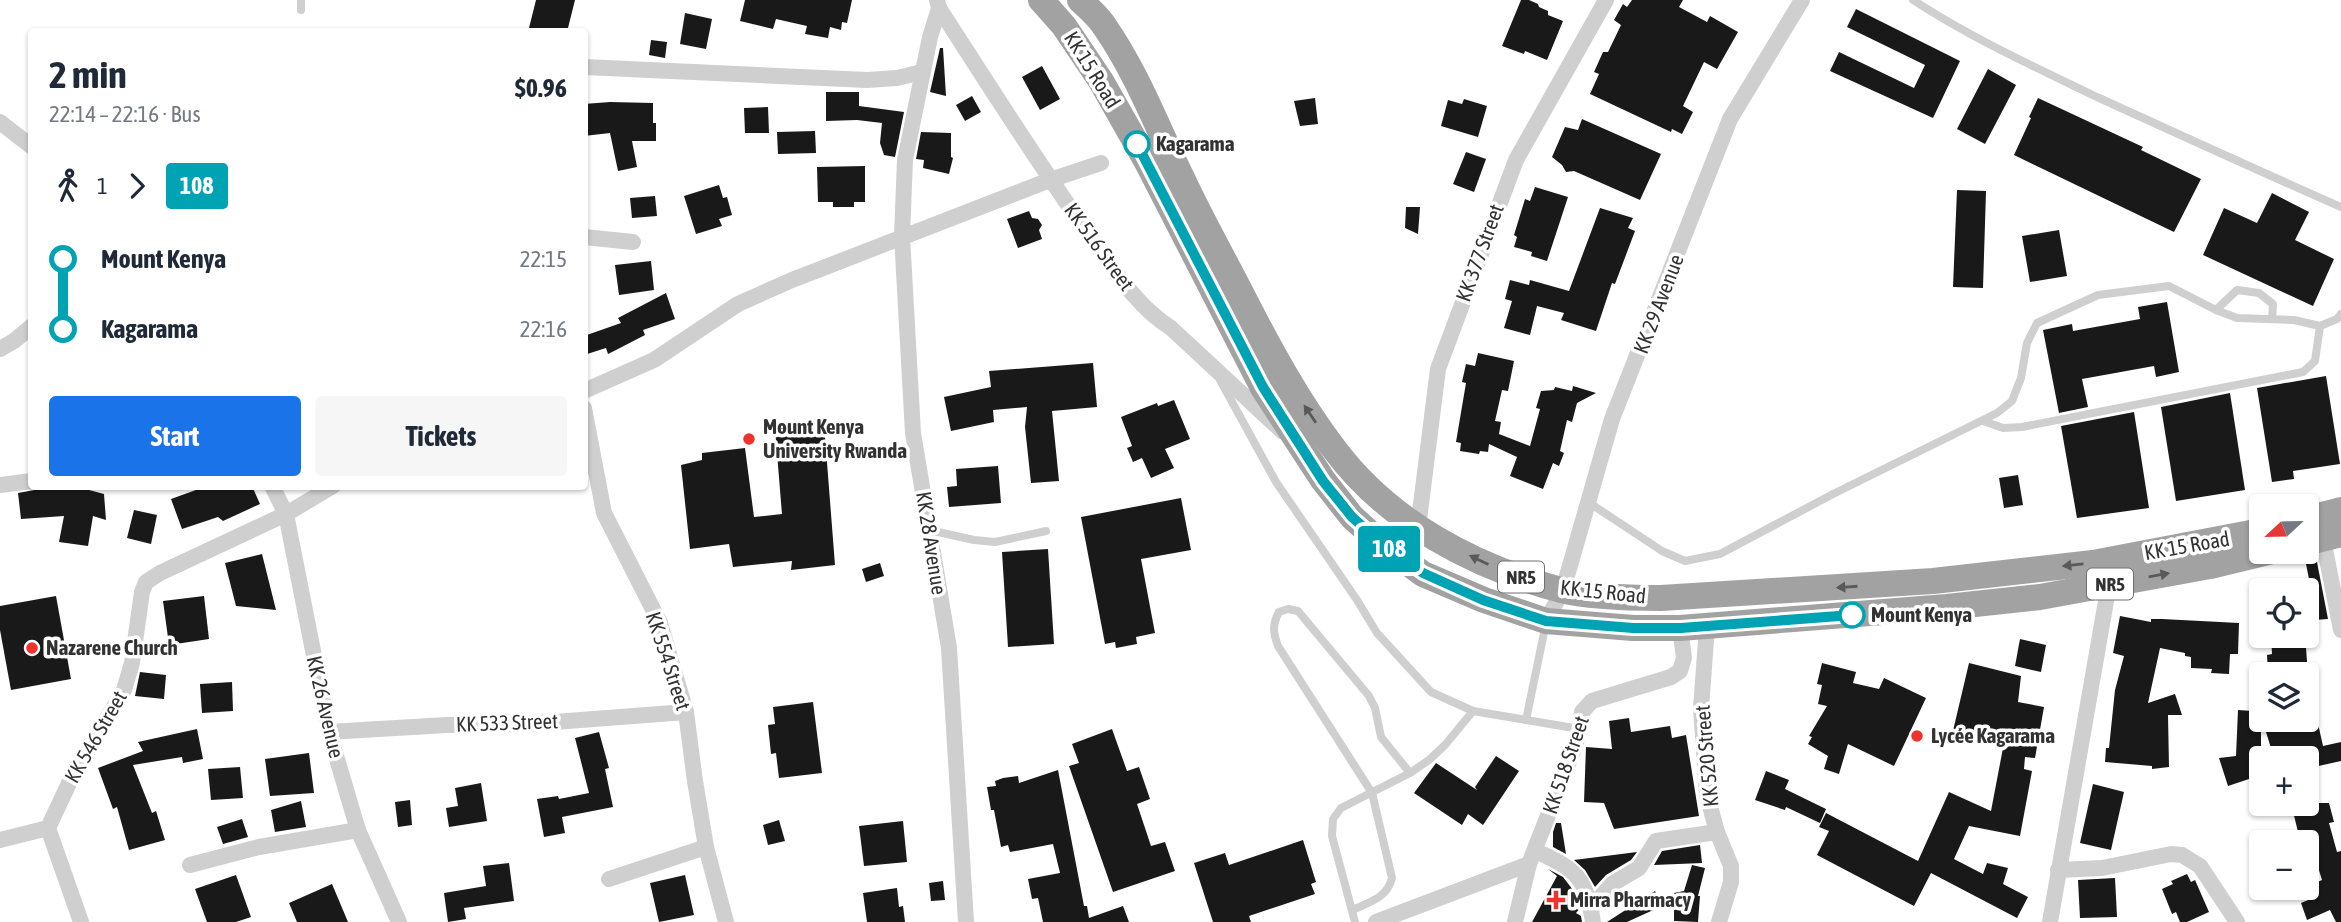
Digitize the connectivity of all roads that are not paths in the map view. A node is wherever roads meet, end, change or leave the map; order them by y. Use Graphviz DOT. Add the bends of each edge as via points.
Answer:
graph roads {
  1 [pos="301,0"];
  2 [pos="1041,0"];
  3 [pos="1080,0"];
  4 [pos="1606,0"];
  5 [pos="1802,0"];
  6 [pos="1913,0"];
  7 [pos="938,4"];
  8 [pos="301,10"];
  9 [pos="588,67"];
  10 [pos="922,72"];
  11 [pos="0,122"];
  12 [pos="28,145"];
  13 [pos="1101,163"];
  14 [pos="1050,180"];
  15 [pos="2341,207"];
  16 [pos="588,236"];
  17 [pos="902,236"];
  18 [pos="634,242"];
  19 [pos="2216,310"];
  20 [pos="2341,313"];
  21 [pos="2272,319"];
  22 [pos="2320,326"];
  23 [pos="28,329"];
  24 [pos="0,349"];
  25 [pos="1211,365"];
  26 [pos="588,389"];
  27 [pos="1983,421"];
  28 [pos="588,429"];
  29 [pos="1302,448"];
  30 [pos="28,482"];
  31 [pos="0,485"];
  32 [pos="274,490"];
  33 [pos="326,490"];
  34 [pos="1588,502"];
  35 [pos="2341,510"];
  36 [pos="286,514"];
  37 [pos="1418,528"];
  38 [pos="929,530"];
  39 [pos="1046,531"];
  40 [pos="2249,533"];
  41 [pos="2319,534"];
  42 [pos="2249,557"];
  43 [pos="2109,584"];
  44 [pos="1563,590"];
  45 [pos="1546,621"];
  46 [pos="1707,627"];
  47 [pos="1681,628"];
  48 [pos="2341,630"];
  49 [pos="1473,711"];
  50 [pos="686,712"];
  51 [pos="1525,720"];
  52 [pos="1580,729"];
  53 [pos="329,733"];
  54 [pos="1409,773"];
  55 [pos="1371,793"];
  56 [pos="48,828"];
  57 [pos="358,830"];
  58 [pos="1717,832"];
  59 [pos="0,840"];
  60 [pos="706,847"];
  61 [pos="1532,858"];
  62 [pos="190,865"];
  63 [pos="2058,870"];
  64 [pos="610,878"];
  65 [pos="1352,909"];
  66 [pos="1592,915"];
  67 [pos="81,922"];
  68 [pos="399,922"];
  69 [pos="726,922"];
  70 [pos="966,922"];
  71 [pos="1355,922"];
  72 [pos="1376,922"];
  73 [pos="1515,922"];
  74 [pos="1719,922"];
  75 [pos="2050,922"];
  76 [pos="2237,922"];
  1 -- 8 [label="lane"];
  2 -- 29 [label="highway, KK 15 Road / NR5" via="1101,81 1263,387"];
  37 -- 3 [label="highway, KK 15 Road / NR5, one-way" via="1375,494 1336,452 1298,397 1182,179 1139,83 1104,25"];
  4 -- 37 [label="street, KK 377 Street" via="1516,160 1438,369"];
  5 -- 34 [label="street, KK 29 Avenue" via="1730,120 1612,419"];
  6 -- 15 [label="lane" via="2033,67"];
  7 -- 10 [label="street, KK 28 Avenue"];
  7 -- 14 [label="street, KK 516 Street"];
  9 -- 10 [label="street" via="867,80"];
  10 -- 17 [label="street, KK 28 Avenue" via="905,160"];
  11 -- 12 [label="street"];
  13 -- 14 [label="street"];
  14 -- 17 [label="street"];
  14 -- 25 [label="street, KK 516 Street" via="1151,316"];
  16 -- 18 [label="street"];
  17 -- 26 [label="street" via="738,304 654,360"];
  17 -- 38 [label="street, KK 28 Avenue" via="913,433"];
  19 -- 21 [label="lane" via="2237,318"];
  19 -- 21 [label="lane" via="2237,290 2259,293 2273,304"];
  19 -- 27 [label="lane" via="2169,286 2098,295 2061,310 2038,323 2027,343 2012,401"];
  20 -- 22 [label="lane"];
  21 -- 22 [label="lane"];
  22 -- 27 [label="lane" via="2315,361 2303,372 2022,428"];
  23 -- 24 [label="street"];
  25 -- 29 [label="street, KK 516 Street"];
  25 -- 49 [label="lane" via="1276,482 1377,633 1431,692"];
  27 -- 34 [label="lane" via="1720,554 1695,560 1685,561 1662,551"];
  28 -- 50 [label="street, KK 554 Street" via="604,513 660,623"];
  29 -- 45 [label="highway, KK 15 Road / NR5" via="1352,517 1382,544 1423,573"];
  30 -- 31 [label="street"];
  32 -- 36 [label="street, KK 26 Avenue"];
  33 -- 36 [label="street"];
  34 -- 44 [label="street, KK 29 Avenue"];
  35 -- 41 [label="highway"];
  36 -- 53 [label="street, KK 26 Avenue"];
  36 -- 56 [label="street, KK 546 Street" via="146,582 124,690"];
  44 -- 37 [label="highway, KK 15 Road / NR5, one-way" via="1498,570"];
  38 -- 39 [label="lane" via="995,542"];
  38 -- 70 [label="street, KK 28 Avenue" via="949,648"];
  40 -- 44 [label="highway, KK 15 Road / NR5, one-way" via="2093,563 1933,581 1661,598"];
  41 -- 48 [label="street"];
  43 -- 42 [label="highway, KK 15 Road / NR5, one-way"];
  43 -- 46 [label="highway, KK 15 Road / NR5" via="1947,607"];
  43 -- 63 [label="street"];
  44 -- 45 [label="street, KK 29 Avenue"];
  45 -- 47 [label="highway, KK 15 Road / NR5"];
  45 -- 51 [label="lane"];
  46 -- 47 [label="highway, KK 15 Road / NR5"];
  46 -- 58 [label="street, KK 520 Street" via="1701,708 1707,795"];
  47 -- 52 [label="street, KK 518 Street" via="1684,658 1680,671 1592,701 1582,712"];
  49 -- 51 [label="lane"];
  49 -- 54 [label="lane" via="1445,746"];
  50 -- 53 [label="street, KK 533 Street"];
  50 -- 60 [label="street, KK 554 Street"];
  51 -- 52 [label="lane"];
  52 -- 61 [label="street, KK 518 Street"];
  53 -- 57 [label="street, KK 26 Avenue"];
  54 -- 55 [label="lane"];
  54 -- 55 [label="lane" via="1381,737 1369,696 1298,611 1279,612 1273,624 1278,646"];
  55 -- 65 [label="lane" via="1341,808 1333,819 1332,836"];
  55 -- 65 [label="lane" via="1392,878 1384,895"];
  56 -- 59 [label="street"];
  56 -- 67 [label="street"];
  57 -- 62 [label="street" via="259,847"];
  57 -- 68 [label="street, KK 26 Avenue"];
  58 -- 66 [label="street" via="1656,841 1639,869 1612,884"];
  58 -- 74 [label="street, KK 520 Street" via="1731,866"];
  60 -- 64 [label="street"];
  60 -- 69 [label="street, KK 554 Street"];
  61 -- 66 [label="street" via="1553,859 1579,876"];
  61 -- 72 [label="street"];
  61 -- 73 [label="street, KK 518 Street"];
  63 -- 75 [label="street"];
  63 -- 76 [label="street" via="2182,855 2200,866"];
  65 -- 71 [label="lane"];
}
